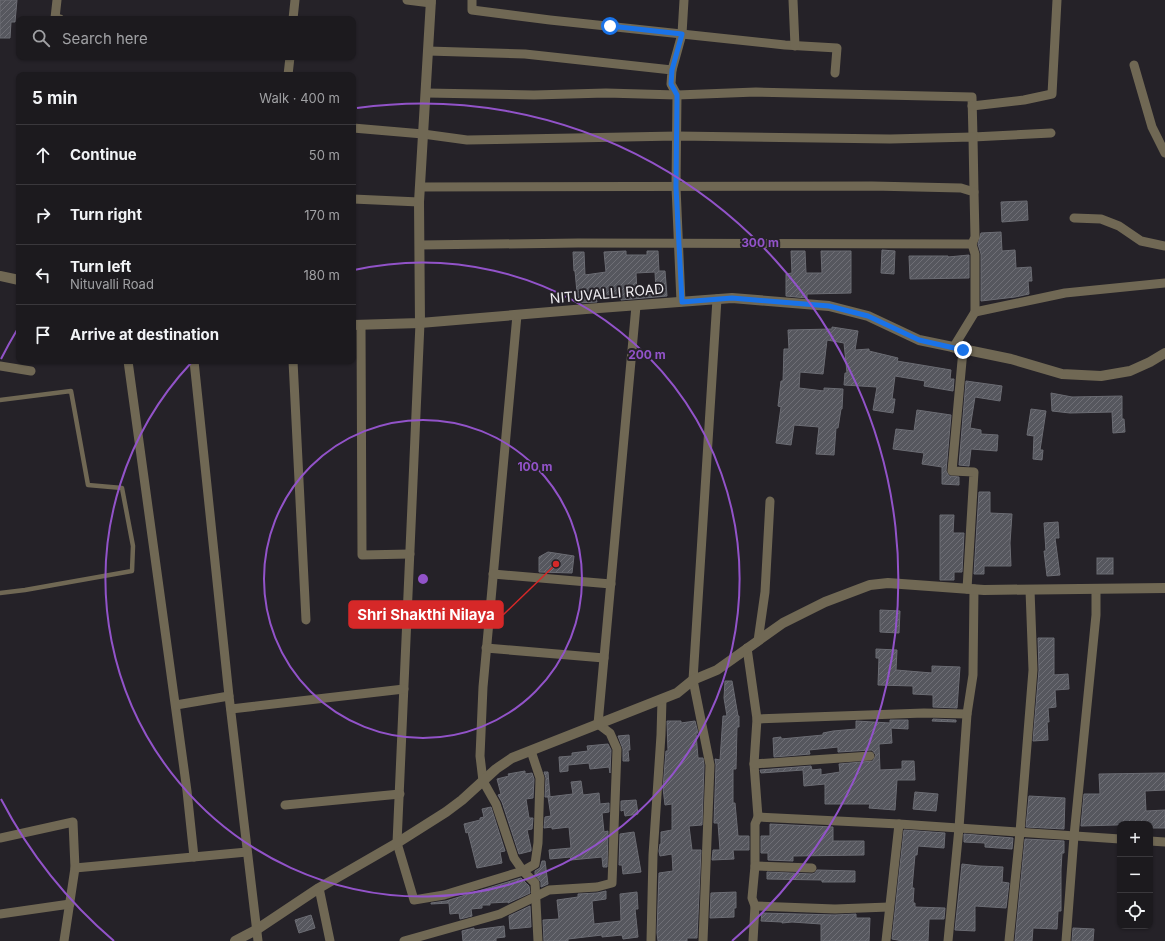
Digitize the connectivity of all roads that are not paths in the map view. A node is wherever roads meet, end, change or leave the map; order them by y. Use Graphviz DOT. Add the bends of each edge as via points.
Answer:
graph roads {
  1 [pos="57,0"];
  2 [pos="295,0"];
  3 [pos="407,0"];
  4 [pos="472,0"];
  5 [pos="684,0"];
  6 [pos="793,0"];
  7 [pos="1057,0"];
  8 [pos="431,1"];
  9 [pos="55,16"];
  10 [pos="293,16"];
  11 [pos="682,34"];
  12 [pos="795,46"];
  13 [pos="428,52"];
  14 [pos="287,60"];
  15 [pos="1134,65"];
  16 [pos="672,70"];
  17 [pos="288,72"];
  18 [pos="835,73"];
  19 [pos="426,93"];
  20 [pos="677,95"];
  21 [pos="972,106"];
  22 [pos="356,128"];
  23 [pos="1051,132"];
  24 [pos="423,134"];
  25 [pos="677,136"];
  26 [pos="973,137"];
  27 [pos="1165,153"];
  28 [pos="420,187"];
  29 [pos="676,187"];
  30 [pos="974,192"];
  31 [pos="356,199"];
  32 [pos="419,202"];
  33 [pos="1074,218"];
  34 [pos="679,243"];
  35 [pos="972,244"];
  36 [pos="420,245"];
  37 [pos="1165,246"];
  38 [pos="0,276"];
  39 [pos="16,279"];
  40 [pos="1165,283"];
  41 [pos="717,299"];
  42 [pos="682,302"];
  43 [pos="636,306"];
  44 [pos="975,312"];
  45 [pos="516,315"];
  46 [pos="420,323"];
  47 [pos="357,325"];
  48 [pos="958,349"];
  49 [pos="1165,353"];
  50 [pos="128,364"];
  51 [pos="194,364"];
  52 [pos="293,364"];
  53 [pos="0,366"];
  54 [pos="31,371"];
  55 [pos="0,400"];
  56 [pos="770,501"];
  57 [pos="410,554"];
  58 [pos="493,574"];
  59 [pos="610,584"];
  60 [pos="1165,588"];
  61 [pos="970,589"];
  62 [pos="1096,589"];
  63 [pos="1030,590"];
  64 [pos="0,593"];
  65 [pos="306,620"];
  66 [pos="758,641"];
  67 [pos="486,648"];
  68 [pos="747,648"];
  69 [pos="604,658"];
  70 [pos="693,680"];
  71 [pos="404,689"];
  72 [pos="229,696"];
  73 [pos="662,699"];
  74 [pos="176,705"];
  75 [pos="231,709"];
  76 [pos="967,714"];
  77 [pos="757,719"];
  78 [pos="598,724"];
  79 [pos="531,751"];
  80 [pos="870,756"];
  81 [pos="754,764"];
  82 [pos="483,781"];
  83 [pos="400,794"];
  84 [pos="285,805"];
  85 [pos="758,817"];
  86 [pos="899,824"];
  87 [pos="959,828"];
  88 [pos="1020,832"];
  89 [pos="1074,836"];
  90 [pos="0,838"];
  91 [pos="1117,839"];
  92 [pos="1153,841"];
  93 [pos="1165,842"];
  94 [pos="397,843"];
  95 [pos="247,852"];
  96 [pos="194,857"];
  97 [pos="756,866"];
  98 [pos="75,868"];
  99 [pos="812,868"];
  100 [pos="523,871"];
  101 [pos="319,888"];
  102 [pos="536,896"];
  103 [pos="70,904"];
  104 [pos="755,906"];
  105 [pos="889,907"];
  106 [pos="0,914"];
  107 [pos="256,930"];
  108 [pos="64,941"];
  109 [pos="235,941"];
  110 [pos="258,941"];
  111 [pos="330,941"];
  112 [pos="404,941"];
  113 [pos="538,941"];
  114 [pos="651,941"];
  115 [pos="703,941"];
  116 [pos="753,941"];
  117 [pos="886,941"];
  118 [pos="948,941"];
  119 [pos="1009,941"];
  120 [pos="1066,941"];
  1 -- 9 [label="street"];
  2 -- 10 [label="street"];
  3 -- 8 [label="street"];
  4 -- 11 [label="street" via="472,10"];
  5 -- 11 [label="street"];
  6 -- 12 [label="street"];
  7 -- 21 [label="street" via="1052,94"];
  8 -- 13 [label="street"];
  11 -- 12 [label="street"];
  11 -- 16 [label="street"];
  12 -- 18 [label="street" via="837,48"];
  13 -- 16 [label="street" via="525,54"];
  13 -- 19 [label="street"];
  14 -- 17 [label="street"];
  15 -- 27 [label="street" via="1152,127"];
  16 -- 20 [label="street" via="671,84"];
  19 -- 20 [label="street"];
  19 -- 24 [label="street"];
  20 -- 21 [label="street" via="756,92 972,97"];
  20 -- 25 [label="street"];
  21 -- 26 [label="street"];
  22 -- 24 [label="street"];
  23 -- 26 [label="street"];
  24 -- 25 [label="street" via="467,140"];
  24 -- 28 [label="street"];
  25 -- 26 [label="street" via="890,139"];
  25 -- 29 [label="street"];
  26 -- 30 [label="street"];
  28 -- 29 [label="street"];
  28 -- 32 [label="street"];
  29 -- 30 [label="street" via="887,186 961,188"];
  29 -- 34 [label="street"];
  30 -- 35 [label="street" via="975,237"];
  31 -- 32 [label="street"];
  32 -- 36 [label="street"];
  33 -- 37 [label="street" via="1101,219 1119,226 1141,241"];
  34 -- 35 [label="street"];
  34 -- 36 [label="street"];
  34 -- 42 [label="street"];
  35 -- 44 [label="street" via="975,254"];
  36 -- 46 [label="street"];
  38 -- 39 [label="street"];
  40 -- 44 [label="street" via="1065,293"];
  41 -- 42 [label="street, NITUVALLI ROAD"];
  41 -- 48 [label="street, NITUVALLI ROAD" via="829,306 868,316 919,340"];
  41 -- 70 [label="street"];
  42 -- 43 [label="street, NITUVALLI ROAD"];
  43 -- 45 [label="street, NITUVALLI ROAD"];
  43 -- 59 [label="street"];
  44 -- 48 [label="street"];
  45 -- 46 [label="street, NITUVALLI ROAD"];
  45 -- 58 [label="street"];
  46 -- 47 [label="street, NITUVALLI ROAD"];
  46 -- 57 [label="street"];
  47 -- 57 [label="street" via="362,555"];
  48 -- 49 [label="street, NITUVALLI ROAD" via="1011,359 1062,374 1101,376 1130,371"];
  48 -- 61 [label="street" via="952,471 974,472"];
  50 -- 74 [label="street"];
  51 -- 72 [label="street"];
  52 -- 65 [label="street"];
  53 -- 54 [label="street"];
  55 -- 64 [label="lane" via="71,391 88,485 122,488 133,546 132,571"];
  56 -- 66 [label="street" via="765,592"];
  57 -- 71 [label="street"];
  58 -- 59 [label="street"];
  58 -- 67 [label="street"];
  59 -- 69 [label="street"];
  60 -- 62 [label="street"];
  61 -- 63 [label="street"];
  61 -- 66 [label="street" via="888,583 870,585 825,602 784,623"];
  61 -- 76 [label="street" via="973,676"];
  62 -- 63 [label="street"];
  62 -- 89 [label="street" via="1096,615"];
  63 -- 88 [label="street" via="1033,670"];
  66 -- 68 [label="street"];
  67 -- 69 [label="street"];
  67 -- 82 [label="street" via="480,756"];
  68 -- 70 [label="street" via="717,670"];
  68 -- 77 [label="street"];
  69 -- 78 [label="street"];
  70 -- 73 [label="street" via="676,693"];
  70 -- 115 [label="street" via="710,765"];
  71 -- 75 [label="street"];
  71 -- 83 [label="street"];
  72 -- 74 [label="street"];
  72 -- 75 [label="street"];
  73 -- 78 [label="street"];
  73 -- 114 [label="street"];
  74 -- 96 [label="street"];
  75 -- 95 [label="street"];
  76 -- 77 [label="street" via="924,713"];
  76 -- 87 [label="street"];
  77 -- 81 [label="street"];
  78 -- 79 [label="street"];
  78 -- 102 [label="street" via="610,733 617,749 612,883 597,887 549,890"];
  79 -- 82 [label="street" via="512,758 496,768"];
  79 -- 100 [label="street" via="540,778 538,843 535,864"];
  80 -- 81 [label="street"];
  81 -- 85 [label="street"];
  82 -- 94 [label="street" via="446,812"];
  82 -- 100 [label="street" via="496,804 514,858"];
  83 -- 84 [label="street"];
  83 -- 94 [label="street"];
  85 -- 86 [label="street"];
  85 -- 97 [label="street" via="755,824"];
  86 -- 87 [label="street"];
  86 -- 105 [label="street"];
  87 -- 88 [label="street"];
  87 -- 118 [label="street"];
  88 -- 89 [label="street"];
  88 -- 119 [label="street"];
  89 -- 91 [label="street"];
  89 -- 120 [label="street"];
  90 -- 98 [label="street" via="73,822"];
  92 -- 93 [label="street"];
  94 -- 100 [label="street" via="414,900 444,895"];
  94 -- 101 [label="street"];
  95 -- 96 [label="street"];
  95 -- 107 [label="street"];
  96 -- 98 [label="street"];
  97 -- 99 [label="street"];
  97 -- 104 [label="street" via="752,898"];
  98 -- 103 [label="street"];
  100 -- 102 [label="street" via="535,883"];
  101 -- 107 [label="street"];
  101 -- 111 [label="street"];
  102 -- 112 [label="street" via="500,914"];
  102 -- 113 [label="street"];
  103 -- 106 [label="street"];
  103 -- 108 [label="street"];
  104 -- 105 [label="street" via="835,909"];
  104 -- 116 [label="street"];
  105 -- 117 [label="street"];
  107 -- 109 [label="street"];
  107 -- 110 [label="street"];
}
